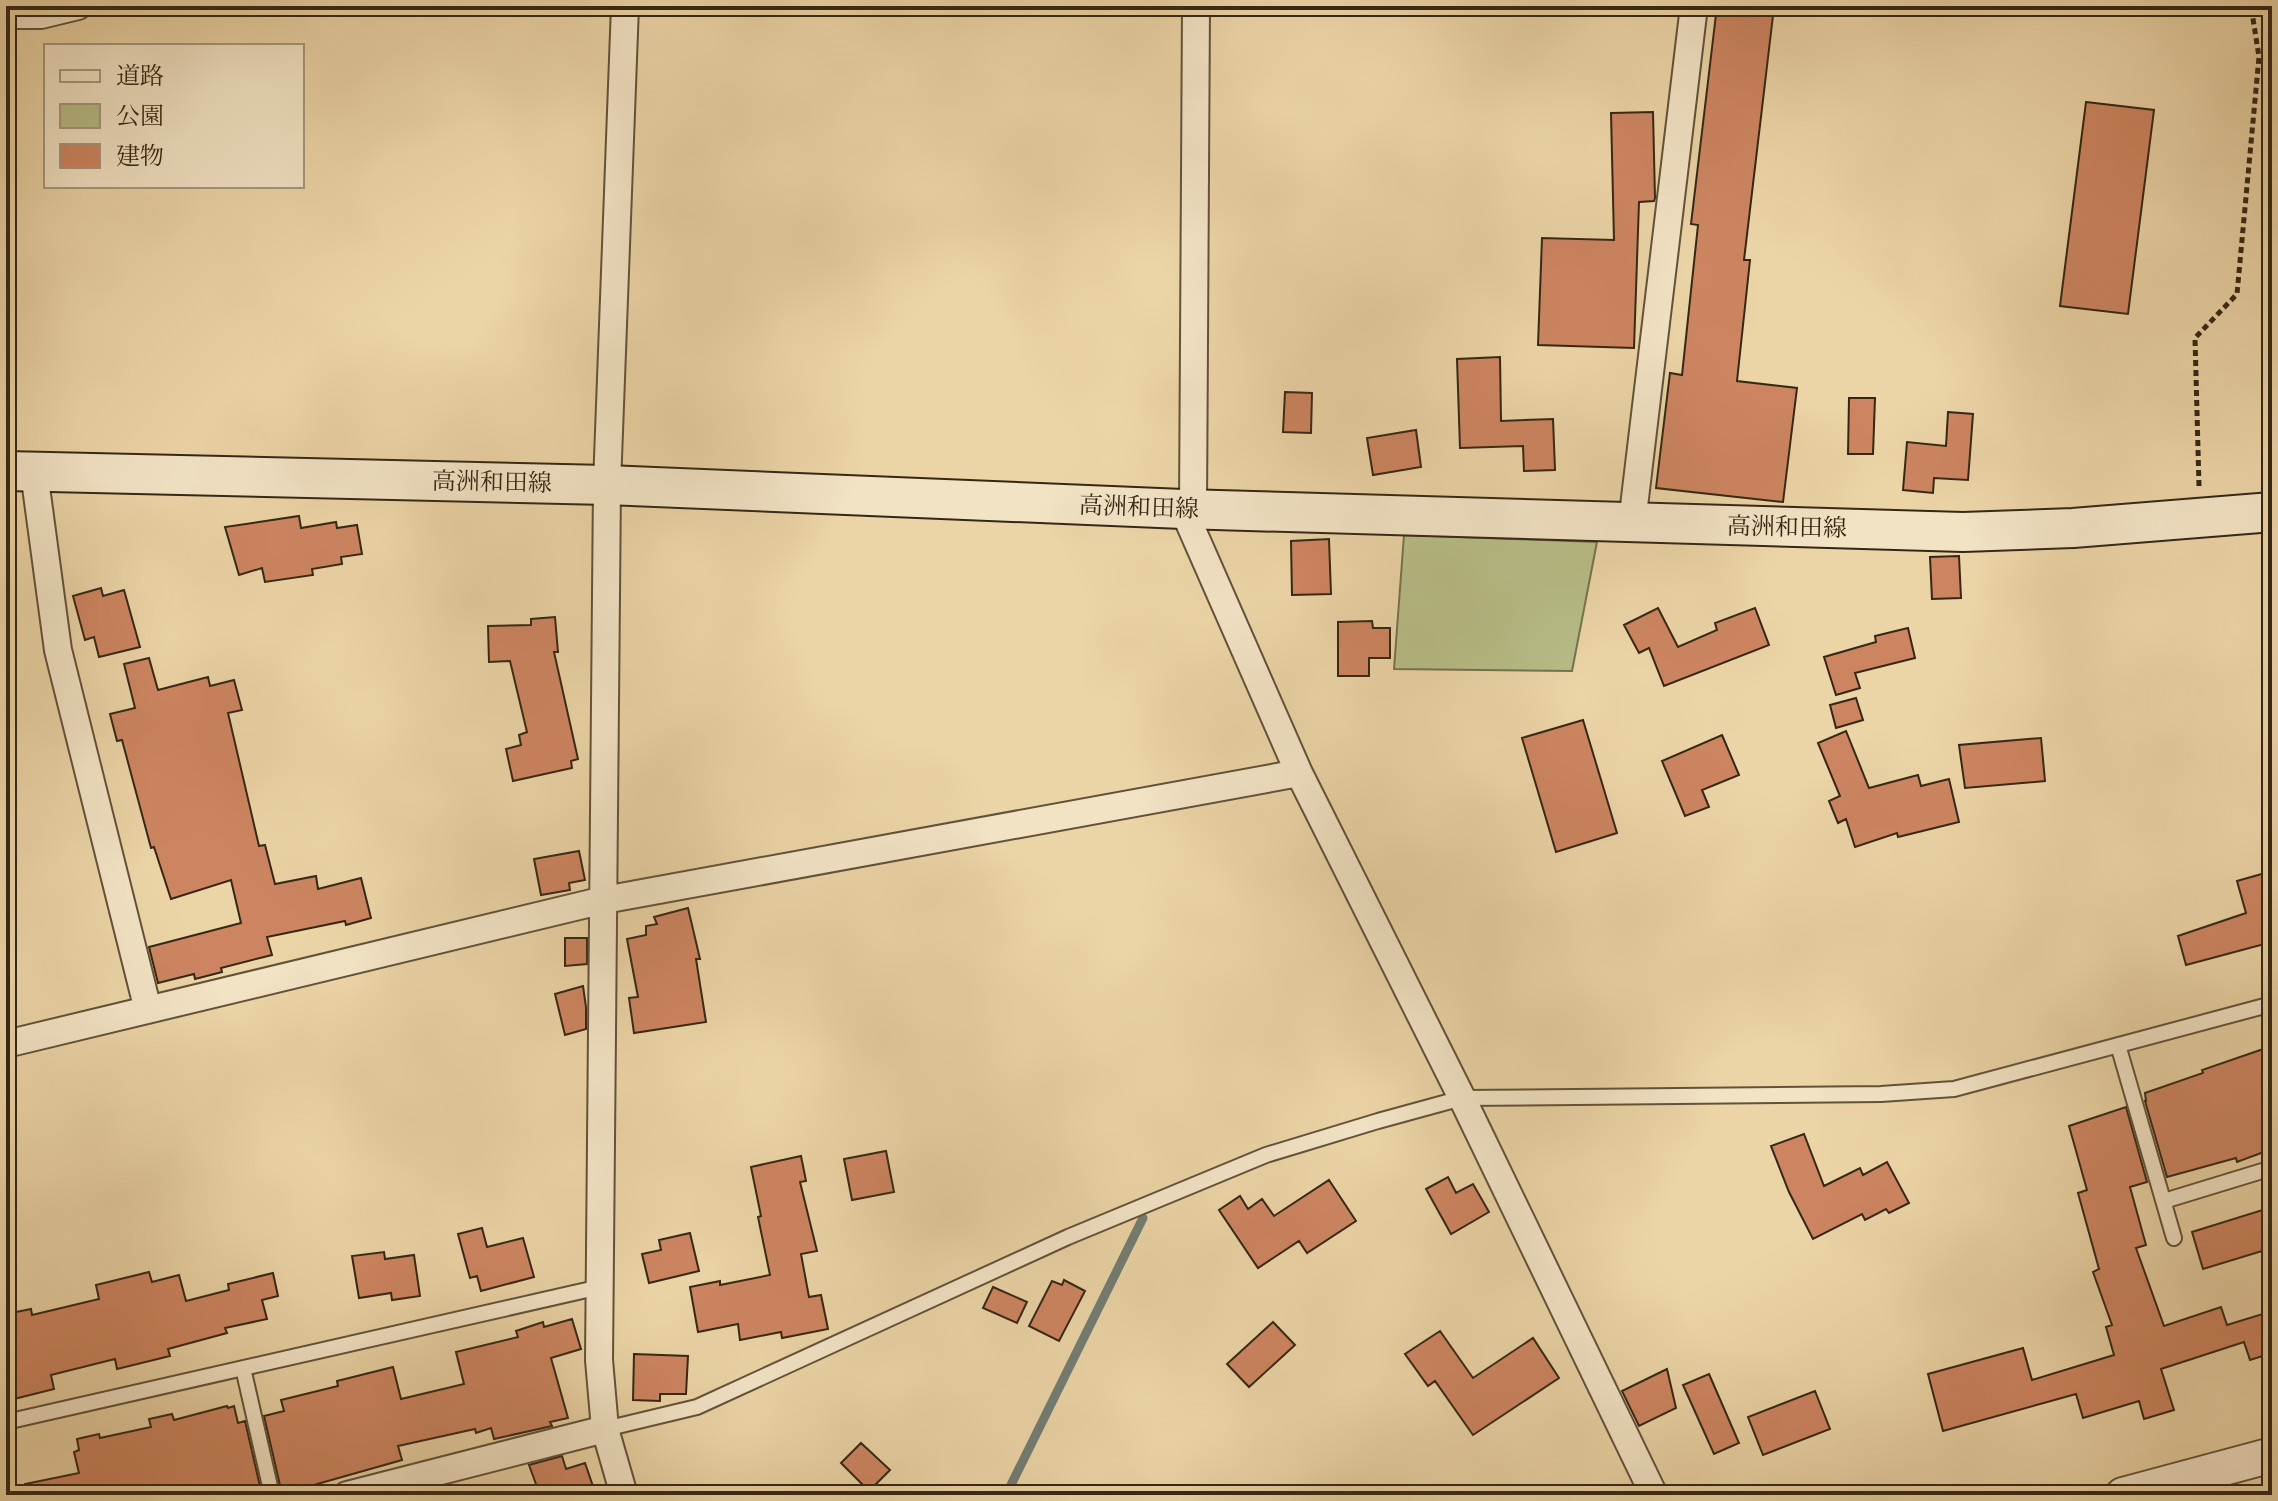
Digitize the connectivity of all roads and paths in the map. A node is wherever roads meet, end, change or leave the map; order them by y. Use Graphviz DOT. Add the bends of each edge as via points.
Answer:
graph roads {
  1 [pos="78,6"];
  2 [pos="625,6"];
  3 [pos="1196,6"];
  4 [pos="1694,6"];
  5 [pos="2251,6"];
  6 [pos="6,15"];
  7 [pos="20,471"];
  8 [pos="607,485"];
  9 [pos="1188,509"];
  10 [pos="2272,512"];
  11 [pos="2200,518"];
  12 [pos="1632,523"];
  13 [pos="1299,773"];
  14 [pos="604,900"];
  15 [pos="2272,1004"];
  16 [pos="148,1010"];
  17 [pos="6,1044"];
  18 [pos="2118,1045"];
  19 [pos="1462,1098"];
  20 [pos="2272,1168"];
  21 [pos="2164,1201"];
  22 [pos="2174,1238"];
  23 [pos="600,1287"];
  24 [pos="243,1368"];
  25 [pos="6,1422"];
  26 [pos="605,1429"];
  27 [pos="2272,1455"];
  28 [pos="272,1495"];
  29 [pos="347,1495"];
  30 [pos="624,1495"];
  31 [pos="1654,1495"];
  32 [pos="2123,1495"];
  1 -- 6 [label="street" via="41,15"];
  2 -- 8 [label="street"];
  3 -- 9 [label="street"];
  4 -- 12 [label="street"];
  5 -- 11 [label="path" via="2259,57 2237,294 2195,338"];
  7 -- 8 [label="main road, 高洲和田線"];
  7 -- 16 [label="street" via="58,650"];
  8 -- 9 [label="main road, 高洲和田線"];
  8 -- 14 [label="street"];
  9 -- 12 [label="main road, 高洲和田線"];
  9 -- 13 [label="street"];
  10 -- 11 [label="main road, 高洲和田線"];
  11 -- 12 [label="main road, 高洲和田線" via="1963,532"];
  13 -- 14 [label="street"];
  13 -- 19 [label="street"];
  14 -- 16 [label="street"];
  14 -- 23 [label="street"];
  15 -- 18 [label="lane"];
  16 -- 17 [label="street"];
  18 -- 19 [label="lane" via="1954,1089"];
  18 -- 21 [label="lane"];
  19 -- 26 [label="lane" via="1266,1155 1068,1237 697,1407"];
  19 -- 31 [label="street"];
  20 -- 21 [label="lane"];
  21 -- 22 [label="lane"];
  23 -- 24 [label="lane"];
  23 -- 26 [label="street"];
  24 -- 25 [label="lane"];
  24 -- 28 [label="lane"];
  26 -- 29 [label="street"];
  26 -- 30 [label="street"];
  27 -- 32 [label="street"];
}
